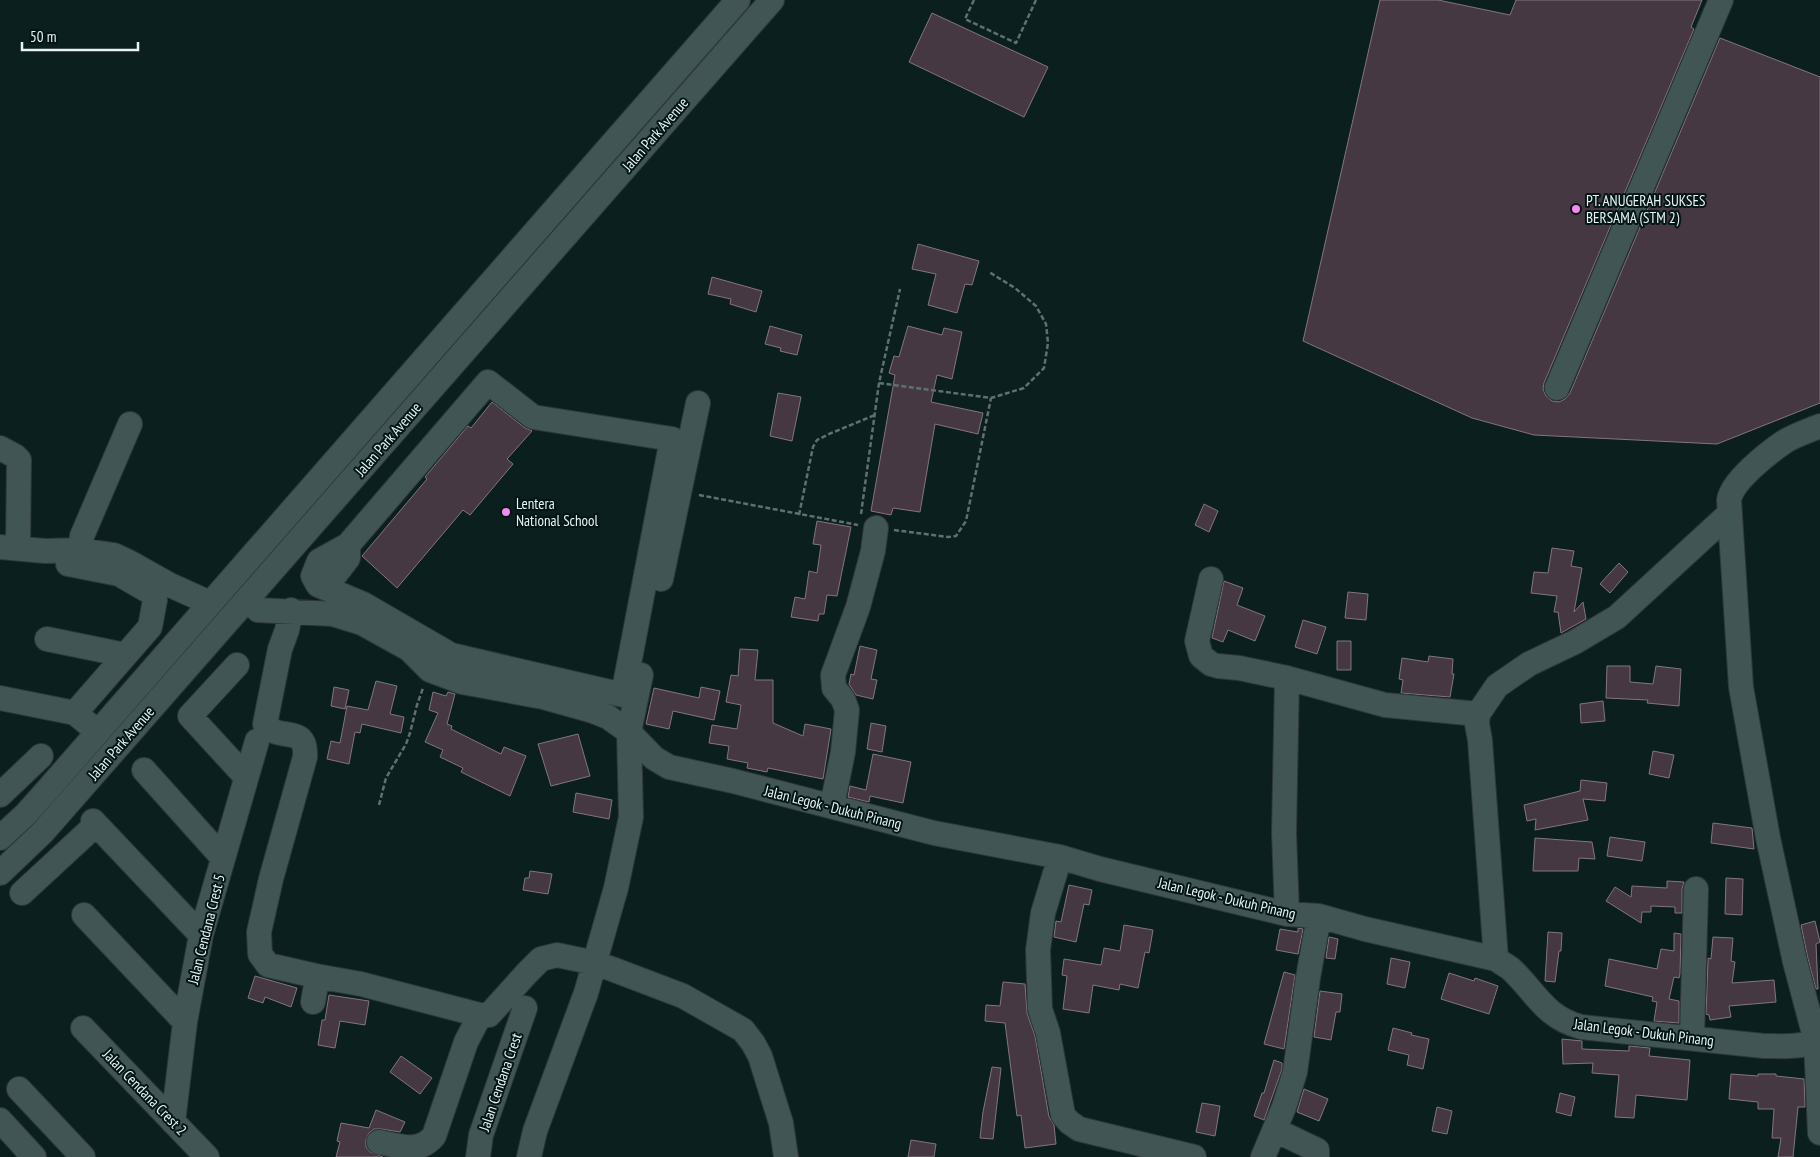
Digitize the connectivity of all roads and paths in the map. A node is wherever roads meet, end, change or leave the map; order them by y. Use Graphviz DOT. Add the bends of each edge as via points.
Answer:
graph roads {
  1 [pos="738,0"];
  2 [pos="772,0"];
  3 [pos="974,0"];
  4 [pos="1036,0"];
  5 [pos="1721,0"];
  6 [pos="989,272"];
  7 [pos="900,289"];
  8 [pos="442,378"];
  9 [pos="879,383"];
  10 [pos="1557,388"];
  11 [pos="991,398"];
  12 [pos="471,402"];
  13 [pos="698,402"];
  14 [pos="875,415"];
  15 [pos="130,424"];
  16 [pos="1820,426"];
  17 [pos="0,448"];
  18 [pos="378,450"];
  19 [pos="408,475"];
  20 [pos="680,491"];
  21 [pos="1729,514"];
  22 [pos="800,515"];
  23 [pos="868,526"];
  24 [pos="9,548"];
  25 [pos="74,557"];
  26 [pos="1210,579"];
  27 [pos="202,599"];
  28 [pos="258,610"];
  29 [pos="291,610"];
  30 [pos="48,638"];
  31 [pos="125,655"];
  32 [pos="237,665"];
  33 [pos="430,670"];
  34 [pos="1286,678"];
  35 [pos="0,698"];
  36 [pos="75,713"];
  37 [pos="1478,714"];
  38 [pos="98,732"];
  39 [pos="629,732"];
  40 [pos="257,741"];
  41 [pos="41,756"];
  42 [pos="144,770"];
  43 [pos="24,772"];
  44 [pos="246,777"];
  45 [pos="0,795"];
  46 [pos="43,795"];
  47 [pos="379,805"];
  48 [pos="832,806"];
  49 [pos="26,814"];
  50 [pos="39,837"];
  51 [pos="0,838"];
  52 [pos="1060,857"];
  53 [pos="224,858"];
  54 [pos="53,864"];
  55 [pos="0,873"];
  56 [pos="1696,889"];
  57 [pos="22,894"];
  58 [pos="1287,914"];
  59 [pos="84,915"];
  60 [pos="1319,916"];
  61 [pos="201,935"];
  62 [pos="1496,959"];
  63 [pos="595,963"];
  64 [pos="316,976"];
  65 [pos="313,1002"];
  66 [pos="525,1008"];
  67 [pos="480,1015"];
  68 [pos="185,1022"];
  69 [pos="83,1028"];
  70 [pos="1692,1038"];
  71 [pos="1818,1040"];
  72 [pos="19,1090"];
  73 [pos="44,1116"];
  74 [pos="0,1120"];
  75 [pos="173,1122"];
  76 [pos="1275,1130"];
  77 [pos="1820,1133"];
  78 [pos="379,1142"];
  79 [pos="27,1149"];
  80 [pos="83,1157"];
  81 [pos="206,1157"];
  82 [pos="478,1157"];
  83 [pos="529,1157"];
  84 [pos="786,1157"];
  85 [pos="1194,1157"];
  86 [pos="1263,1157"];
  87 [pos="1317,1157"];
  1 -- 38 [label="street, Jalan Park Avenue"];
  2 -- 8 [label="street, Jalan Park Avenue"];
  3 -- 4 [label="path" via="965,19 1016,43"];
  5 -- 10 [label="street"];
  6 -- 11 [label="path" via="1036,306 1046,324 1048,342 1044,368 1024,388"];
  7 -- 9 [label="path"];
  8 -- 12 [label="street"];
  8 -- 18 [label="street, Jalan Park Avenue"];
  9 -- 11 [label="path"];
  9 -- 14 [label="path"];
  11 -- 23 [label="path" via="966,520 956,536"];
  12 -- 19 [label="street"];
  12 -- 19 [label="street" via="488,382 533,418 672,439 623,695 451,655 363,604 318,585 313,576 319,561 348,544"];
  13 -- 20 [label="street"];
  14 -- 22 [label="path" via="817,440"];
  14 -- 23 [label="path"];
  15 -- 25 [label="street"];
  16 -- 21 [label="street" via="1786,441 1746,474 1730,493"];
  17 -- 24 [label="street" via="19,460"];
  18 -- 19 [label="street"];
  18 -- 50 [label="street, Jalan Park Avenue"];
  20 -- 22 [label="path"];
  20 -- 39 [label="street"];
  21 -- 37 [label="street" via="1617,617 1576,642 1529,664 1497,686"];
  21 -- 71 [label="street" via="1741,687 1768,838 1796,962"];
  22 -- 23 [label="path"];
  23 -- 48 [label="street" via="873,551 858,607 833,675 834,688 847,710 843,752"];
  24 -- 25 [label="street"];
  25 -- 27 [label="street" via="114,555"];
  25 -- 31 [label="street" via="119,574 152,593 155,600 150,626"];
  26 -- 34 [label="street" via="1198,642 1201,656 1210,664"];
  28 -- 29 [label="street"];
  29 -- 33 [label="street" via="333,614 362,623 409,649"];
  29 -- 64 [label="street" via="265,724 271,730 298,737 306,746 259,932 260,954 268,966"];
  30 -- 31 [label="street"];
  31 -- 36 [label="street"];
  32 -- 44 [label="street" via="190,716"];
  33 -- 39 [label="street, Jalan Legok - Dukuh Pinang" via="462,682 543,697 593,712 608,717"];
  33 -- 47 [label="path" via="406,744 386,778"];
  34 -- 37 [label="street" via="1385,705"];
  34 -- 58 [label="street" via="1284,833"];
  35 -- 36 [label="street"];
  36 -- 38 [label="street"];
  37 -- 62 [label="street"];
  38 -- 46 [label="street, Jalan Park Avenue"];
  39 -- 48 [label="street, Jalan Legok - Dukuh Pinang" via="654,758 669,767"];
  39 -- 63 [label="street" via="630,818 616,888"];
  40 -- 44 [label="street, Jalan Cendana Crest 5"];
  41 -- 43 [label="street"];
  42 -- 53 [label="street"];
  43 -- 45 [label="street"];
  43 -- 46 [label="street"];
  44 -- 53 [label="street, Jalan Cendana Crest 5"];
  46 -- 49 [label="street, Jalan Park Avenue"];
  48 -- 52 [label="street, Jalan Legok - Dukuh Pinang" via="934,833"];
  49 -- 50 [label="street"];
  49 -- 51 [label="street, Jalan Park Avenue"];
  50 -- 54 [label="street"];
  50 -- 55 [label="street, Jalan Park Avenue"];
  52 -- 58 [label="street, Jalan Legok - Dukuh Pinang"];
  52 -- 85 [label="street" via="1043,913 1038,950 1040,1009 1048,1032 1063,1115 1079,1129"];
  53 -- 61 [label="street, Jalan Cendana Crest 5"];
  54 -- 57 [label="street"];
  54 -- 61 [label="street" via="91,827"];
  56 -- 70 [label="street"];
  58 -- 60 [label="street, Jalan Legok - Dukuh Pinang"];
  59 -- 68 [label="street"];
  60 -- 62 [label="street, Jalan Legok - Dukuh Pinang"];
  60 -- 76 [label="street" via="1295,1072"];
  61 -- 68 [label="street, Jalan Cendana Crest 5"];
  62 -- 70 [label="street, Jalan Legok - Dukuh Pinang" via="1512,970 1555,1016 1566,1023 1618,1032"];
  63 -- 67 [label="street" via="557,955 541,960 489,1015"];
  63 -- 83 [label="street"];
  63 -- 84 [label="street" via="683,996 743,1030 760,1056 782,1123"];
  64 -- 65 [label="street"];
  64 -- 67 [label="street" via="361,984"];
  66 -- 82 [label="street, Jalan Cendana Crest" via="481,1135"];
  67 -- 78 [label="street" via="466,1042 434,1136 411,1149"];
  68 -- 75 [label="street, Jalan Cendana Crest 5"];
  69 -- 75 [label="street, Jalan Cendana Crest 2"];
  70 -- 71 [label="street, Jalan Legok - Dukuh Pinang" via="1764,1046 1790,1046"];
  71 -- 77 [label="street"];
  72 -- 73 [label="street"];
  73 -- 79 [label="street"];
  73 -- 80 [label="street"];
  74 -- 79 [label="street"];
  75 -- 81 [label="street, Jalan Cendana Crest 2"];
  76 -- 86 [label="street"];
  76 -- 87 [label="street" via="1317,1150"];
}
